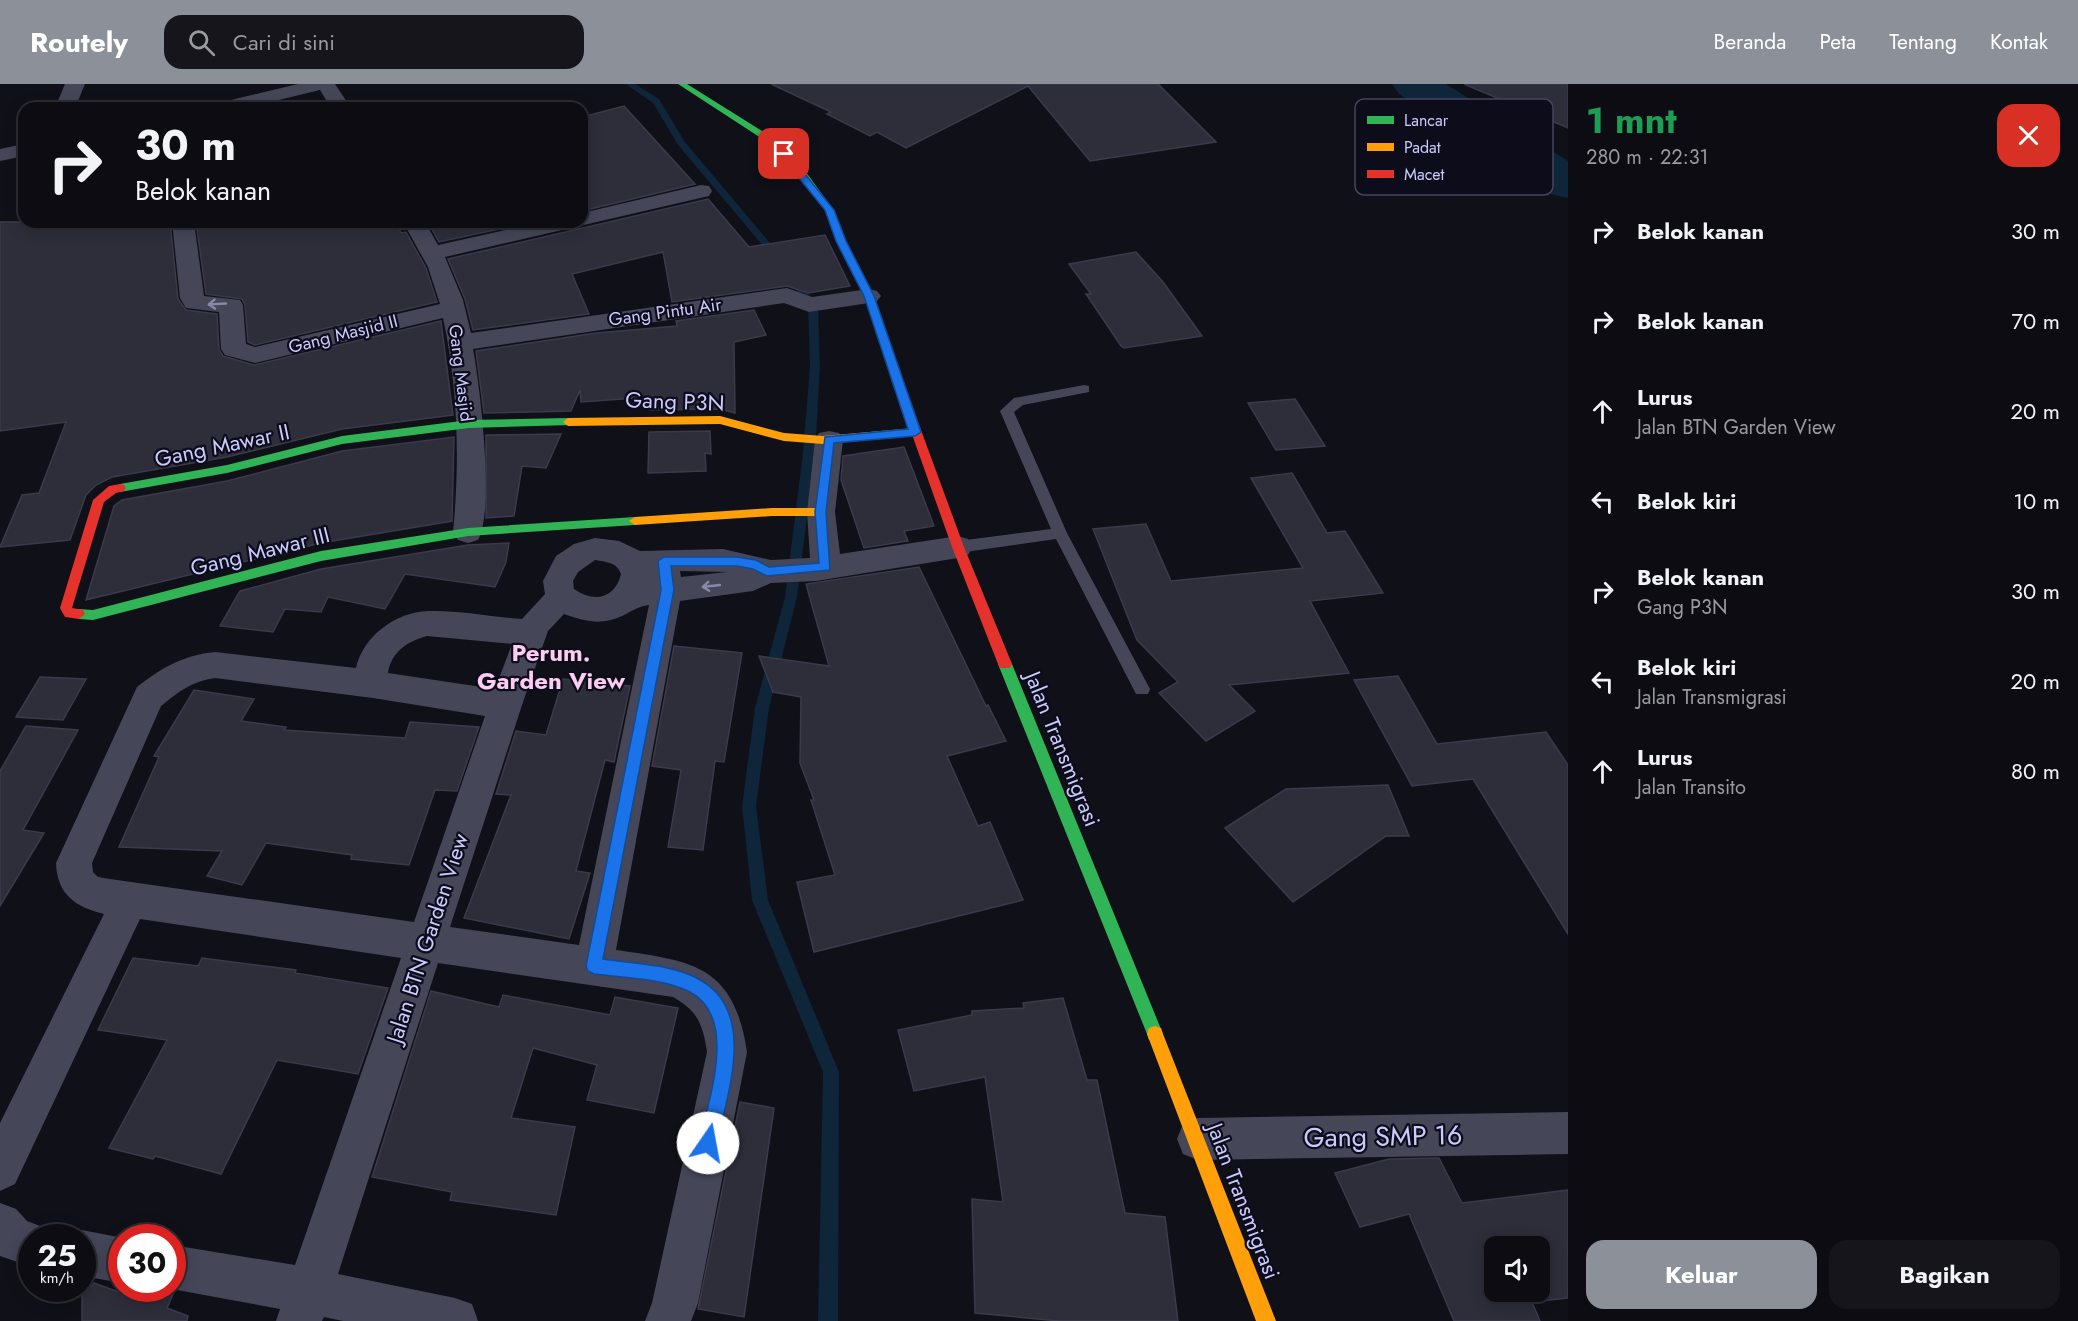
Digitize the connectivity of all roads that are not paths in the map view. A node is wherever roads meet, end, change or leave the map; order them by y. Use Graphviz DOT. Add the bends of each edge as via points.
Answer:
graph roads {
  1 [pos="75,84"];
  2 [pos="323,84"];
  3 [pos="682,84"];
  4 [pos="67,102"];
  5 [pos="246,102"];
  6 [pos="336,102"];
  7 [pos="18,151"];
  8 [pos="0,155"];
  9 [pos="701,191"];
  10 [pos="588,219"];
  11 [pos="184,228"];
  12 [pos="417,228"];
  13 [pos="546,228"];
  14 [pos="432,253"];
  15 [pos="869,296"];
  16 [pos="453,308"];
  17 [pos="459,343"];
  18 [pos="1084,388"];
  19 [pos="469,424"];
  20 [pos="915,432"];
  21 [pos="826,440"];
  22 [pos="812,512"];
  23 [pos="468,532"];
  24 [pos="1060,533"];
  25 [pos="958,547"];
  26 [pos="821,568"];
  27 [pos="655,571"];
  28 [pos="562,596"];
  29 [pos="66,608"];
  30 [pos="531,633"];
  31 [pos="373,684"];
  32 [pos="1142,689"];
  33 [pos="505,705"];
  34 [pos="130,900"];
  35 [pos="426,941"];
  36 [pos="594,966"];
  37 [pos="1568,1133"];
  38 [pos="1198,1139"];
  39 [pos="0,1169"];
  40 [pos="0,1225"];
  41 [pos="18,1240"];
  42 [pos="186,1272"];
  43 [pos="304,1306"];
  44 [pos="455,1321"];
  45 [pos="668,1321"];
  46 [pos="1266,1321"];
  1 -- 4 [label="street"];
  2 -- 5 [label="street"];
  2 -- 6 [label="street"];
  3 -- 15 [label="street, Jalan Transmigrasi" via="764,136 784,154 820,195"];
  7 -- 8 [label="street"];
  9 -- 10 [label="street"];
  16 -- 11 [label="street, Gang Masjid II, one-way" via="255,355 234,349 231,305 201,305 192,298"];
  12 -- 14 [label="street, Gang Masjid"];
  13 -- 14 [label="street"];
  14 -- 16 [label="street, Gang Masjid"];
  15 -- 17 [label="street, Gang Pintu Air" via="814,304 786,295"];
  15 -- 20 [label="street, Jalan Transmigrasi"];
  16 -- 17 [label="street, Gang Masjid"];
  17 -- 19 [label="street, Gang Masjid"];
  18 -- 24 [label="lane" via="1019,401 1007,411"];
  19 -- 21 [label="street, Gang P3N" via="720,420 784,437"];
  19 -- 23 [label="street, Gang Masjid"];
  19 -- 29 [label="street, Gang Mawar II" via="342,440 227,469 113,489 99,500"];
  20 -- 21 [label="street, Gang P3N"];
  20 -- 25 [label="street, Jalan Transmigrasi"];
  21 -- 22 [label="street"];
  22 -- 23 [label="street, Gang Mawar III"];
  22 -- 26 [label="street"];
  23 -- 29 [label="street, Gang Mawar III" via="321,556 93,615 69,613"];
  24 -- 25 [label="lane"];
  24 -- 32 [label="lane"];
  25 -- 26 [label="street"];
  25 -- 38 [label="street, Jalan Transmigrasi"];
  26 -- 27 [label="street" via="771,571 732,584"];
  27 -- 28 [label="street" via="618,604 599,609 579,608"];
  27 -- 28 [label="street" via="608,549 582,553 562,568 558,584"];
  27 -- 36 [label="street"];
  28 -- 30 [label="street, Jalan BTN Garden View"];
  30 -- 31 [label="street" via="427,623 411,627 391,637 375,656 370,670"];
  30 -- 33 [label="street, Jalan BTN Garden View"];
  31 -- 33 [label="street"];
  31 -- 34 [label="street" via="215,665 197,667 169,680 149,697 74,863 73,876 78,886"];
  33 -- 35 [label="street, Jalan BTN Garden View"];
  34 -- 35 [label="street"];
  34 -- 39 [label="street"];
  35 -- 36 [label="street"];
  35 -- 43 [label="street, Jalan BTN Garden View"];
  36 -- 45 [label="street" via="674,978 697,987 716,1006 724,1027 727,1052"];
  37 -- 38 [label="street, Gang SMP 16"];
  38 -- 46 [label="street, Jalan Transmigrasi"];
  40 -- 41 [label="street"];
  42 -- 43 [label="street"];
  43 -- 44 [label="street"];
}
